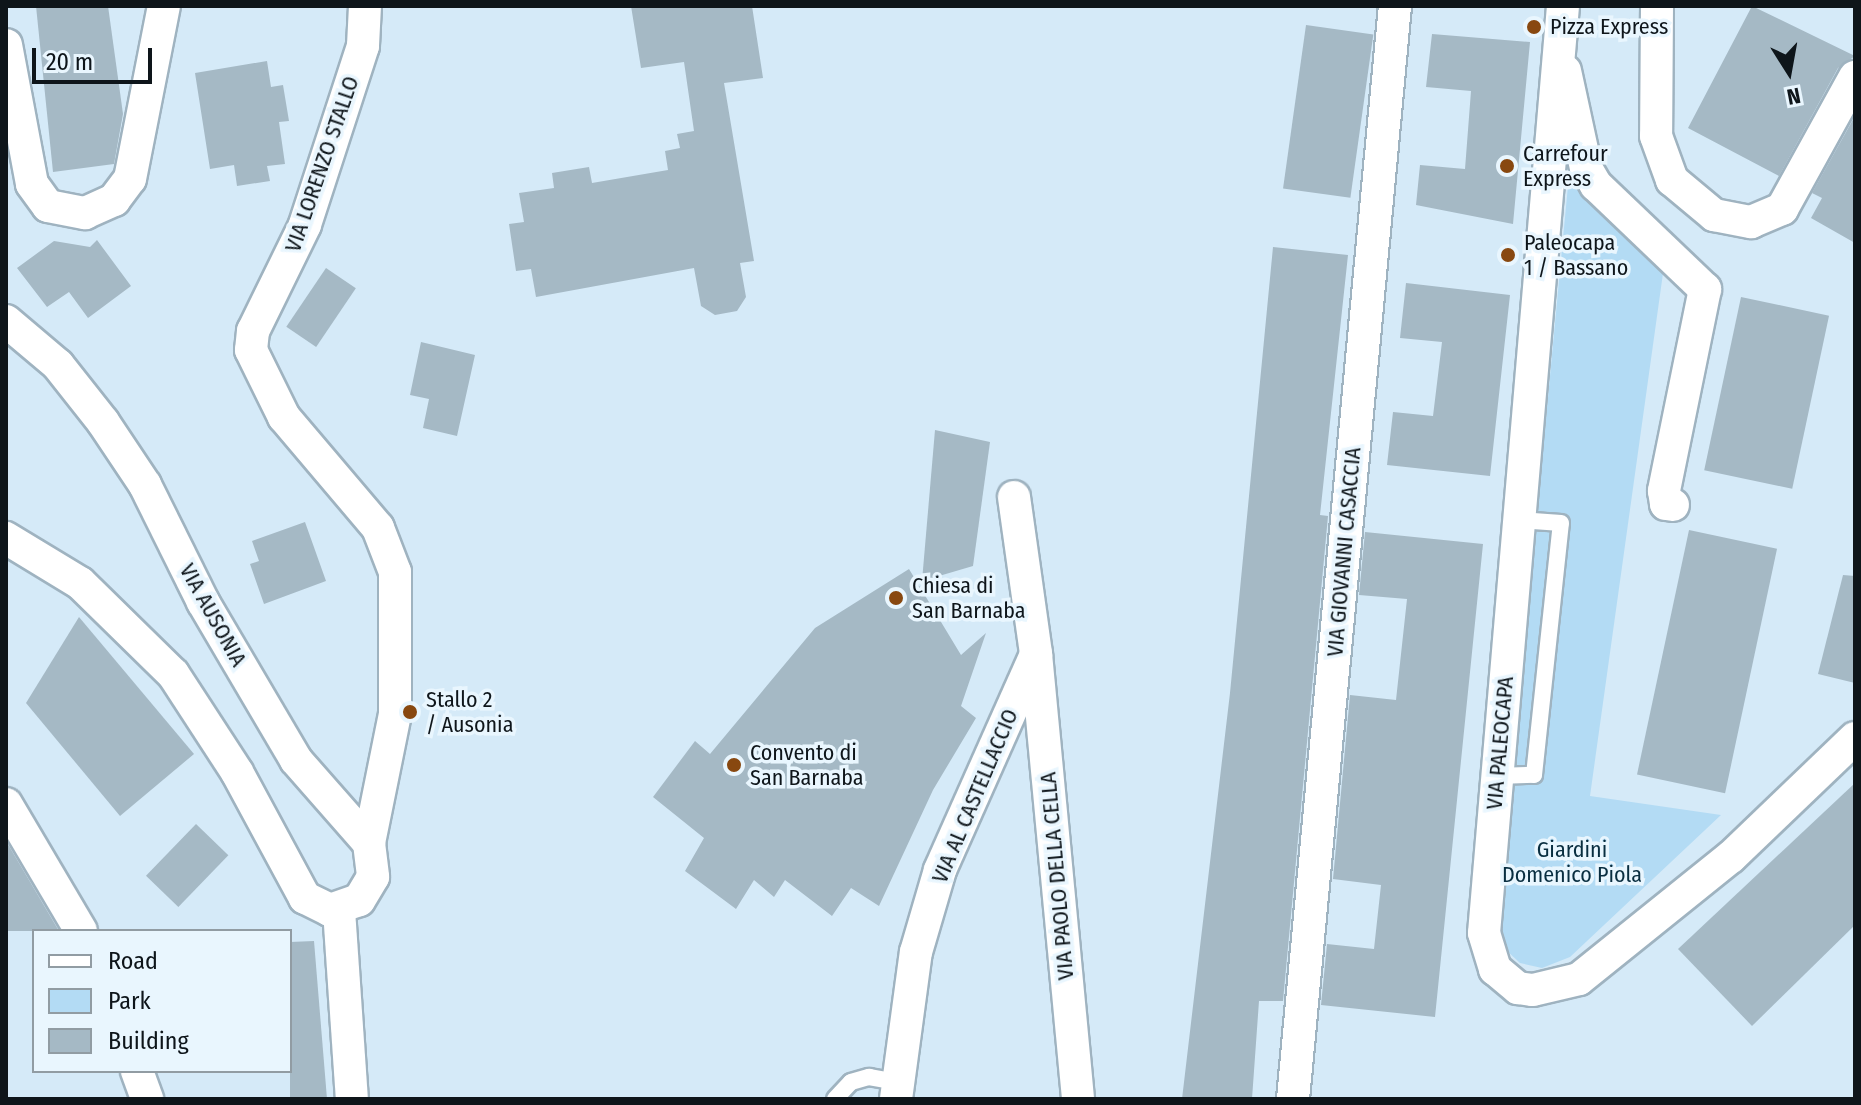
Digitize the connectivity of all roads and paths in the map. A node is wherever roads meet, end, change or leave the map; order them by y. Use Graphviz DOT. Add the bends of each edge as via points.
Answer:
graph roads {
  1 [pos="164,6"];
  2 [pos="365,6"];
  3 [pos="1395,6"];
  4 [pos="1563,6"];
  5 [pos="1657,6"];
  6 [pos="6,45"];
  7 [pos="1560,57"];
  8 [pos="1855,77"];
  9 [pos="6,321"];
  10 [pos="1014,497"];
  11 [pos="1673,505"];
  12 [pos="1519,520"];
  13 [pos="6,538"];
  14 [pos="1036,654"];
  15 [pos="1855,738"];
  16 [pos="1497,776"];
  17 [pos="6,804"];
  18 [pos="369,843"];
  19 [pos="339,910"];
  20 [pos="80,929"];
  21 [pos="138,1073"];
  22 [pos="897,1091"];
  23 [pos="147,1099"];
  24 [pos="352,1099"];
  25 [pos="835,1099"];
  26 [pos="1078,1099"];
  27 [pos="1293,1099"];
  1 -- 6 [label="street" via="124,189 100,208 60,211 39,195 29,172"];
  2 -- 18 [label="street, VIA LORENZO STALLO" via="363,46 305,225 253,331 251,350 284,417 378,528 395,572 395,714"];
  3 -- 27 [label="street, VIA GIOVANNI CASACCIA"];
  4 -- 7 [label="street, VIA PALEOCAPA"];
  5 -- 8 [label="street" via="1656,136 1672,180 1714,215 1751,222 1782,209"];
  7 -- 11 [label="street, VIA PALEOCAPA" via="1596,185 1709,275 1664,491 1666,504"];
  7 -- 12 [label="street, VIA PALEOCAPA"];
  9 -- 18 [label="street, VIA AUSONIA" via="58,365 103,422 145,485 203,602 296,760"];
  10 -- 14 [label="street, VIA PAOLO DELLA CELLA"];
  12 -- 16 [label="street, VIA PALEOCAPA"];
  12 -- 16 [label="lane" via="1561,523 1534,775"];
  13 -- 19 [label="street" via="80,583 153,652 237,772 300,893 317,906"];
  14 -- 22 [label="street, VIA AL CASTELLACCIO" via="940,870 916,952"];
  14 -- 26 [label="street, VIA PAOLO DELLA CELLA"];
  15 -- 16 [label="street, VIA PALEOCAPA" via="1731,857 1579,979 1548,991 1505,980 1486,944"];
  17 -- 20 [label="street"];
  18 -- 19 [label="street" via="370,886"];
  19 -- 24 [label="street"];
  21 -- 23 [label="street"];
  22 -- 25 [label="lane, VIA AL CASTELLACCIO" via="869,1077 851,1082"];
}
